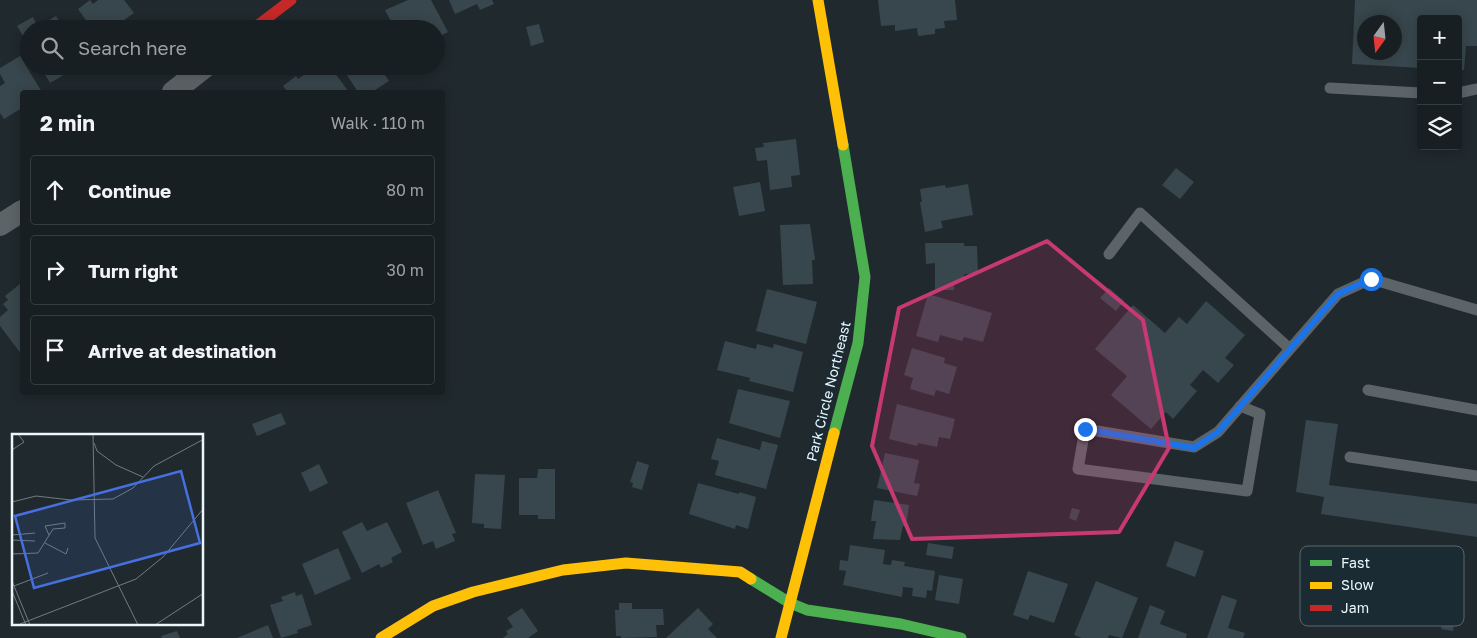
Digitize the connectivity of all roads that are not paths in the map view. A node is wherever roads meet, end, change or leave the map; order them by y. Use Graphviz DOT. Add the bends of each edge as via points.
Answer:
graph roads {
  1 [pos="291,0"];
  2 [pos="818,0"];
  3 [pos="265,20"];
  4 [pos="195,75"];
  5 [pos="1330,88"];
  6 [pos="1477,89"];
  7 [pos="176,90"];
  8 [pos="1462,92"];
  9 [pos="1417,93"];
  10 [pos="20,211"];
  11 [pos="0,225"];
  12 [pos="1109,254"];
  13 [pos="1477,310"];
  14 [pos="1290,349"];
  15 [pos="1368,390"];
  16 [pos="1240,406"];
  17 [pos="1477,410"];
  18 [pos="1350,457"];
  19 [pos="1477,476"];
  20 [pos="790,603"];
  21 [pos="381,638"];
  22 [pos="781,638"];
  23 [pos="962,638"];
  1 -- 3 [label="street"];
  2 -- 20 [label="street, Park Circle Northeast" via="865,277 858,343"];
  4 -- 7 [label="street"];
  5 -- 9 [label="lane"];
  6 -- 8 [label="lane"];
  10 -- 11 [label="street"];
  12 -- 14 [label="lane" via="1140,213"];
  13 -- 14 [label="lane" via="1371,279 1338,294"];
  14 -- 16 [label="lane"];
  15 -- 17 [label="lane"];
  16 -- 16 [label="lane" via="1218,432 1194,448 1085,429 1078,469 1247,491 1260,414"];
  18 -- 19 [label="lane"];
  20 -- 21 [label="street" via="740,572 626,563 563,570 473,592 433,606"];
  20 -- 22 [label="street, Park Circle Northeast"];
  20 -- 23 [label="street" via="807,610 901,624"];
}
